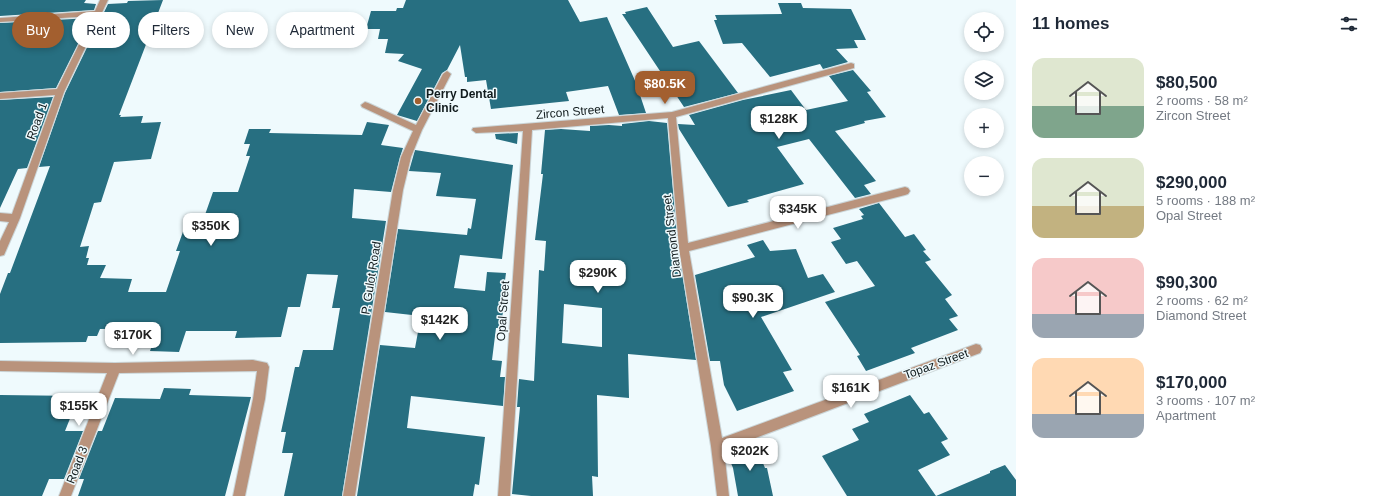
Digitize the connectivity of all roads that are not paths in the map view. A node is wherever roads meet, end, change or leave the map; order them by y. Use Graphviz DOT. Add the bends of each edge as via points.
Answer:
graph roads {
  1 [pos="104,0"];
  2 [pos="98,12"];
  3 [pos="72,15"];
  4 [pos="0,20"];
  5 [pos="81,48"];
  6 [pos="851,66"];
  7 [pos="447,74"];
  8 [pos="60,92"];
  9 [pos="0,96"];
  10 [pos="365,105"];
  11 [pos="672,115"];
  12 [pos="528,128"];
  13 [pos="418,130"];
  14 [pos="476,130"];
  15 [pos="905,190"];
  16 [pos="0,217"];
  17 [pos="15,218"];
  18 [pos="684,248"];
  19 [pos="0,252"];
  20 [pos="976,349"];
  21 [pos="0,366"];
  22 [pos="116,368"];
  23 [pos="717,446"];
  24 [pos="65,496"];
  25 [pos="239,496"];
  26 [pos="349,496"];
  27 [pos="504,496"];
  28 [pos="723,496"];
  1 -- 2 [label="street, Road 1"];
  3 -- 4 [label="street"];
  5 -- 8 [label="street, Road 1"];
  6 -- 11 [label="street, Zircon Street"];
  7 -- 13 [label="street, P. Gulot Road"];
  8 -- 9 [label="street"];
  8 -- 17 [label="street, Road 1"];
  10 -- 13 [label="street"];
  11 -- 12 [label="street, Zircon Street"];
  11 -- 18 [label="street, Diamond Street"];
  12 -- 14 [label="street, Zircon Street"];
  12 -- 27 [label="street, Opal Street"];
  13 -- 26 [label="street, P. Gulot Road" via="406,157 398,190"];
  15 -- 18 [label="street"];
  16 -- 17 [label="street"];
  17 -- 19 [label="street, Road 1"];
  18 -- 23 [label="street, Diamond Street"];
  20 -- 23 [label="street, Topaz Street"];
  21 -- 22 [label="street"];
  22 -- 24 [label="street, Road 3"];
  22 -- 25 [label="street" via="253,365 263,367"];
  23 -- 28 [label="street, Diamond Street"];
}
